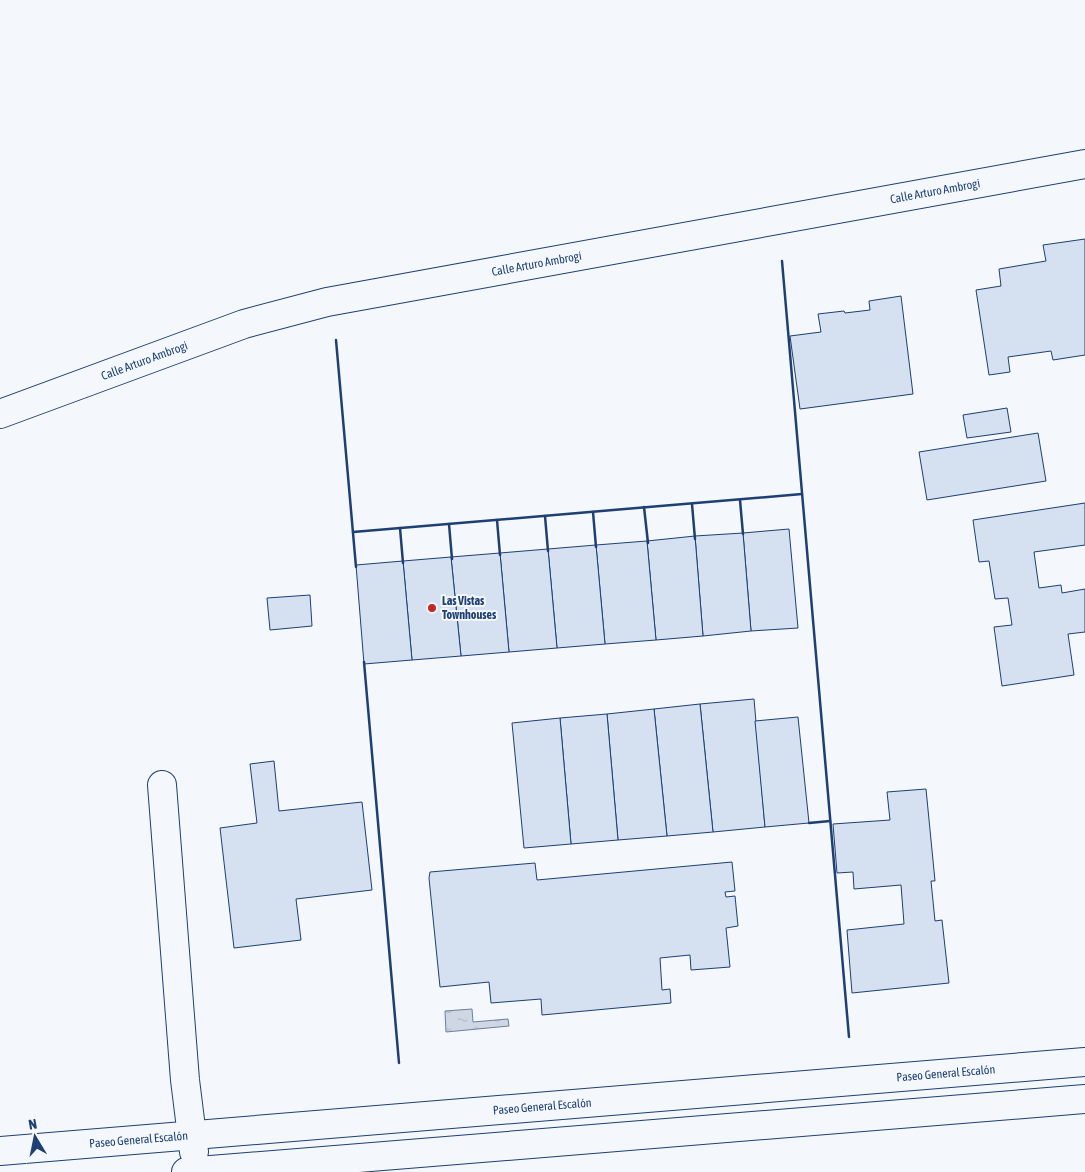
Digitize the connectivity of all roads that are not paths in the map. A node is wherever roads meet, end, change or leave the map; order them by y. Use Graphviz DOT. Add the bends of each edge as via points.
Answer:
graph roads {
  1 [pos="1085,164"];
  2 [pos="0,414"];
  3 [pos="162,785"];
  4 [pos="1085,1062"];
  5 [pos="1085,1099"];
  6 [pos="192,1135"];
  7 [pos="0,1151"];
  8 [pos="191,1172"];
  1 -- 2 [label="street, Calle Arturo Ambrogi" via="327,302 244,324"];
  3 -- 6 [label="street"];
  4 -- 6 [label="street, Paseo General Escalón"];
  5 -- 8 [label="street"];
  6 -- 7 [label="street, Paseo General Escalón"];
  6 -- 8 [label="street"];
}
